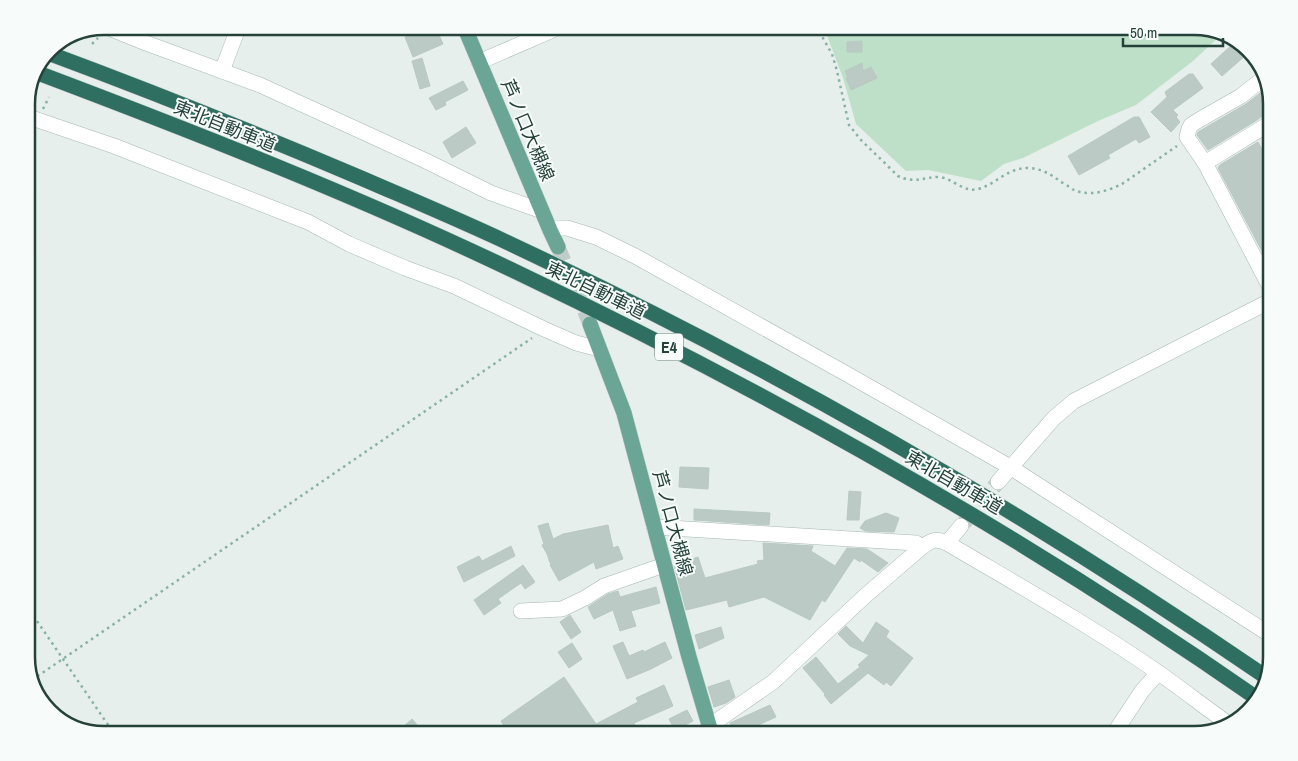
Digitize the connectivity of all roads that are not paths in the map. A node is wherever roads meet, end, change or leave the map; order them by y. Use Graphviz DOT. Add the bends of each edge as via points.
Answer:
graph roads {
  1 [pos="128,35"];
  2 [pos="236,35"];
  3 [pos="468,35"];
  4 [pos="541,35"];
  5 [pos="55,56"];
  6 [pos="479,62"];
  7 [pos="222,71"];
  8 [pos="42,74"];
  9 [pos="1259,82"];
  10 [pos="35,119"];
  11 [pos="1263,128"];
  12 [pos="1205,163"];
  13 [pos="542,211"];
  14 [pos="550,230"];
  15 [pos="558,247"];
  16 [pos="1263,274"];
  17 [pos="1263,305"];
  18 [pos="590,324"];
  19 [pos="599,349"];
  20 [pos="1010,467"];
  21 [pos="998,482"];
  22 [pos="961,526"];
  23 [pos="654,527"];
  24 [pos="947,543"];
  25 [pos="922,546"];
  26 [pos="664,565"];
  27 [pos="522,611"];
  28 [pos="1263,630"];
  29 [pos="1158,673"];
  30 [pos="1261,674"];
  31 [pos="1252,695"];
  32 [pos="1223,720"];
  33 [pos="709,726"];
  34 [pos="716,726"];
  35 [pos="1119,726"];
  1 -- 7 [label="street"];
  2 -- 7 [label="street"];
  3 -- 6 [label="main road, 芦ノ口大槻線"];
  4 -- 6 [label="street"];
  5 -- 30 [label="highway, 東北自動車道 / E4" via="256,134 410,199 649,311 752,364 994,502 1164,608"];
  6 -- 13 [label="main road, 芦ノ口大槻線"];
  7 -- 13 [label="street" via="278,93 491,193"];
  8 -- 31 [label="highway, 東北自動車道 / E4" via="254,157 400,219 508,268 742,384 982,520 1152,627"];
  9 -- 12 [label="street" via="1191,125 1187,138"];
  10 -- 19 [label="street" via="114,146 308,222 349,244 454,286 576,343"];
  11 -- 12 [label="street"];
  12 -- 16 [label="street"];
  13 -- 14 [label="main road, 芦ノ口大槻線"];
  14 -- 15 [label="main road, 芦ノ口大槻線"];
  14 -- 20 [label="street" via="579,231 635,256"];
  17 -- 20 [label="street" via="1074,401 1054,418"];
  18 -- 19 [label="main road, 芦ノ口大槻線"];
  19 -- 23 [label="main road, 芦ノ口大槻線" via="624,413"];
  20 -- 21 [label="street"];
  20 -- 28 [label="street"];
  22 -- 24 [label="street"];
  23 -- 25 [label="street" via="916,543"];
  23 -- 26 [label="main road, 芦ノ口大槻線"];
  24 -- 25 [label="street" via="939,539 930,540"];
  24 -- 29 [label="street"];
  25 -- 34 [label="street" via="773,682"];
  26 -- 27 [label="street" via="604,586 562,609"];
  26 -- 33 [label="main road, 芦ノ口大槻線"];
  29 -- 32 [label="street"];
  29 -- 35 [label="street"];
}
